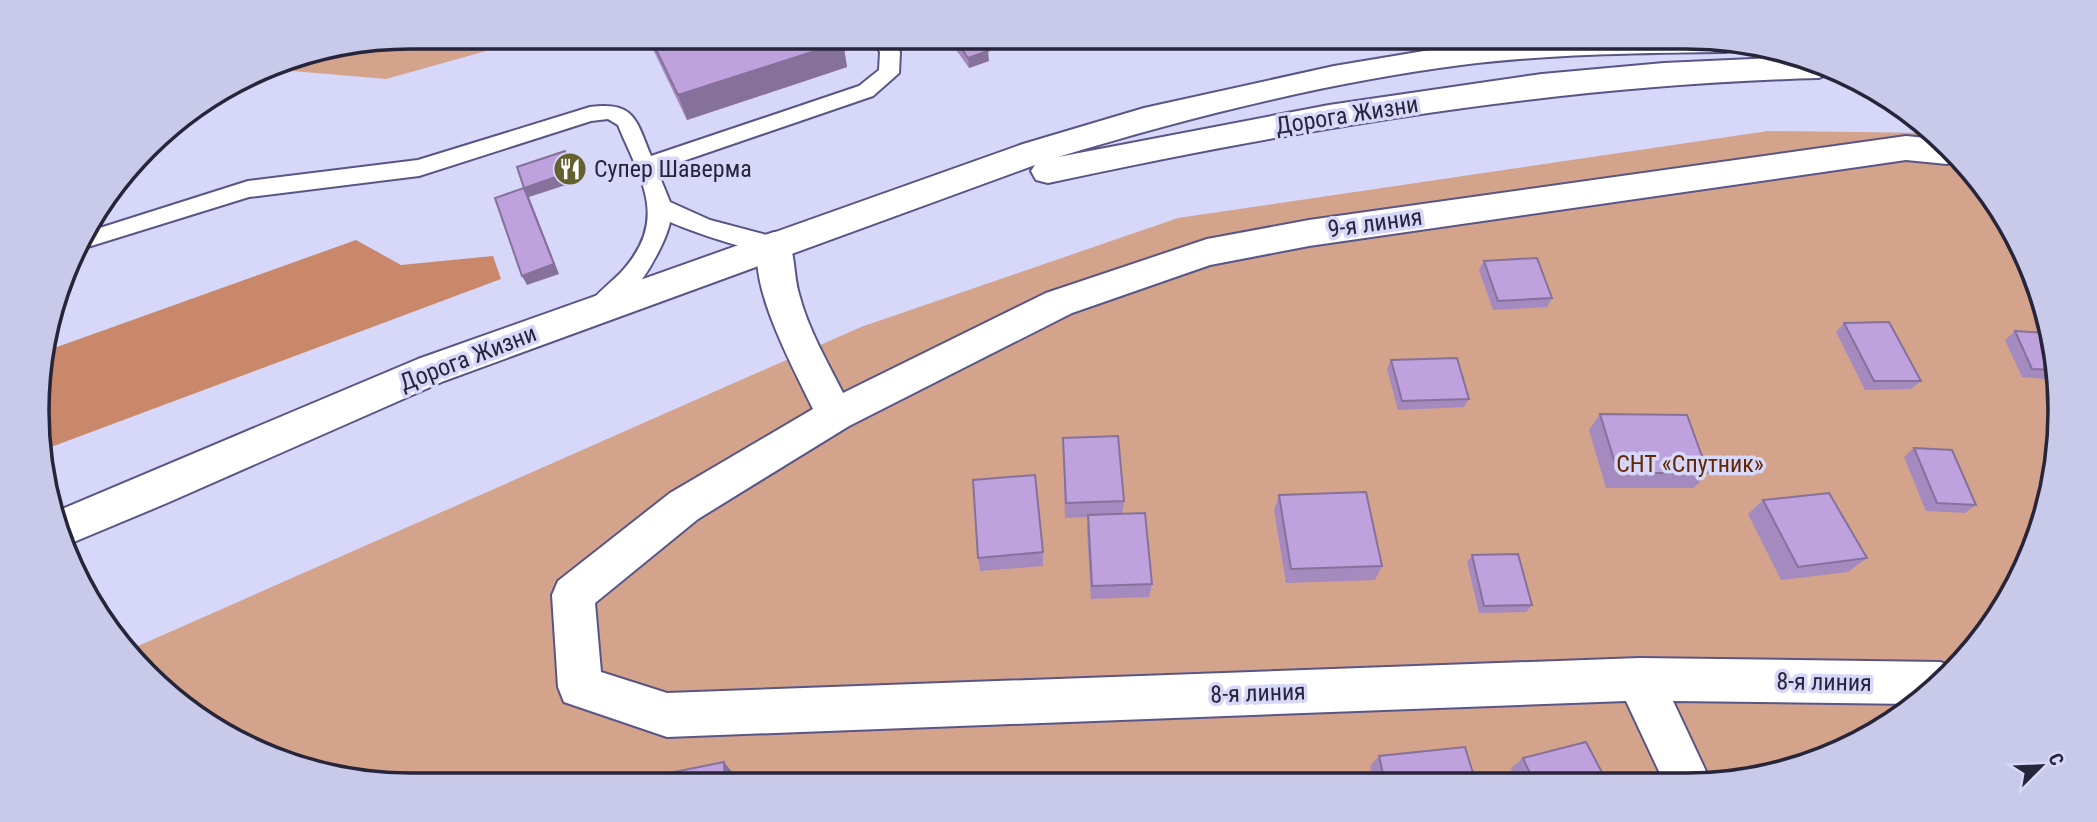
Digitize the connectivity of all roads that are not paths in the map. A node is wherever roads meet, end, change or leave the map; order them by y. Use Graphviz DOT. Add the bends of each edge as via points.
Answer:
graph roads {
  1 [pos="888,49"];
  2 [pos="1519,49"];
  3 [pos="1800,68"];
  4 [pos="1938,151"];
  5 [pos="645,166"];
  6 [pos="660,206"];
  7 [pos="882,207"];
  8 [pos="93,238"];
  9 [pos="774,245"];
  10 [pos="598,308"];
  11 [pos="835,415"];
  12 [pos="68,526"];
  13 [pos="1639,679"];
  14 [pos="1925,683"];
  15 [pos="580,687"];
  16 [pos="1684,773"];
  1 -- 5 [label="lane" via="889,73 866,92"];
  2 -- 7 [label="street, Дорога Жизни" via="1460,54 1334,77 1144,119"];
  3 -- 7 [label="street, Дорога Жизни" via="1610,78 1381,108"];
  4 -- 11 [label="street, 9-я линия" via="1906,148 1309,233 1207,252 1059,303"];
  5 -- 6 [label="lane"];
  5 -- 8 [label="lane" via="626,121 611,111 419,168 248,189"];
  6 -- 9 [label="lane" via="716,233"];
  6 -- 10 [label="lane" via="657,232 644,259 625,285"];
  7 -- 9 [label="street, Дорога Жизни"];
  9 -- 10 [label="street, Дорога Жизни"];
  9 -- 11 [label="street" via="780,292 793,330"];
  10 -- 12 [label="street, Дорога Жизни" via="431,370"];
  11 -- 15 [label="street, 9-я линия" via="684,506 573,596"];
  13 -- 14 [label="street, 8-я линия"];
  13 -- 15 [label="street, 8-я линия" via="667,715"];
  13 -- 16 [label="street"];
}
